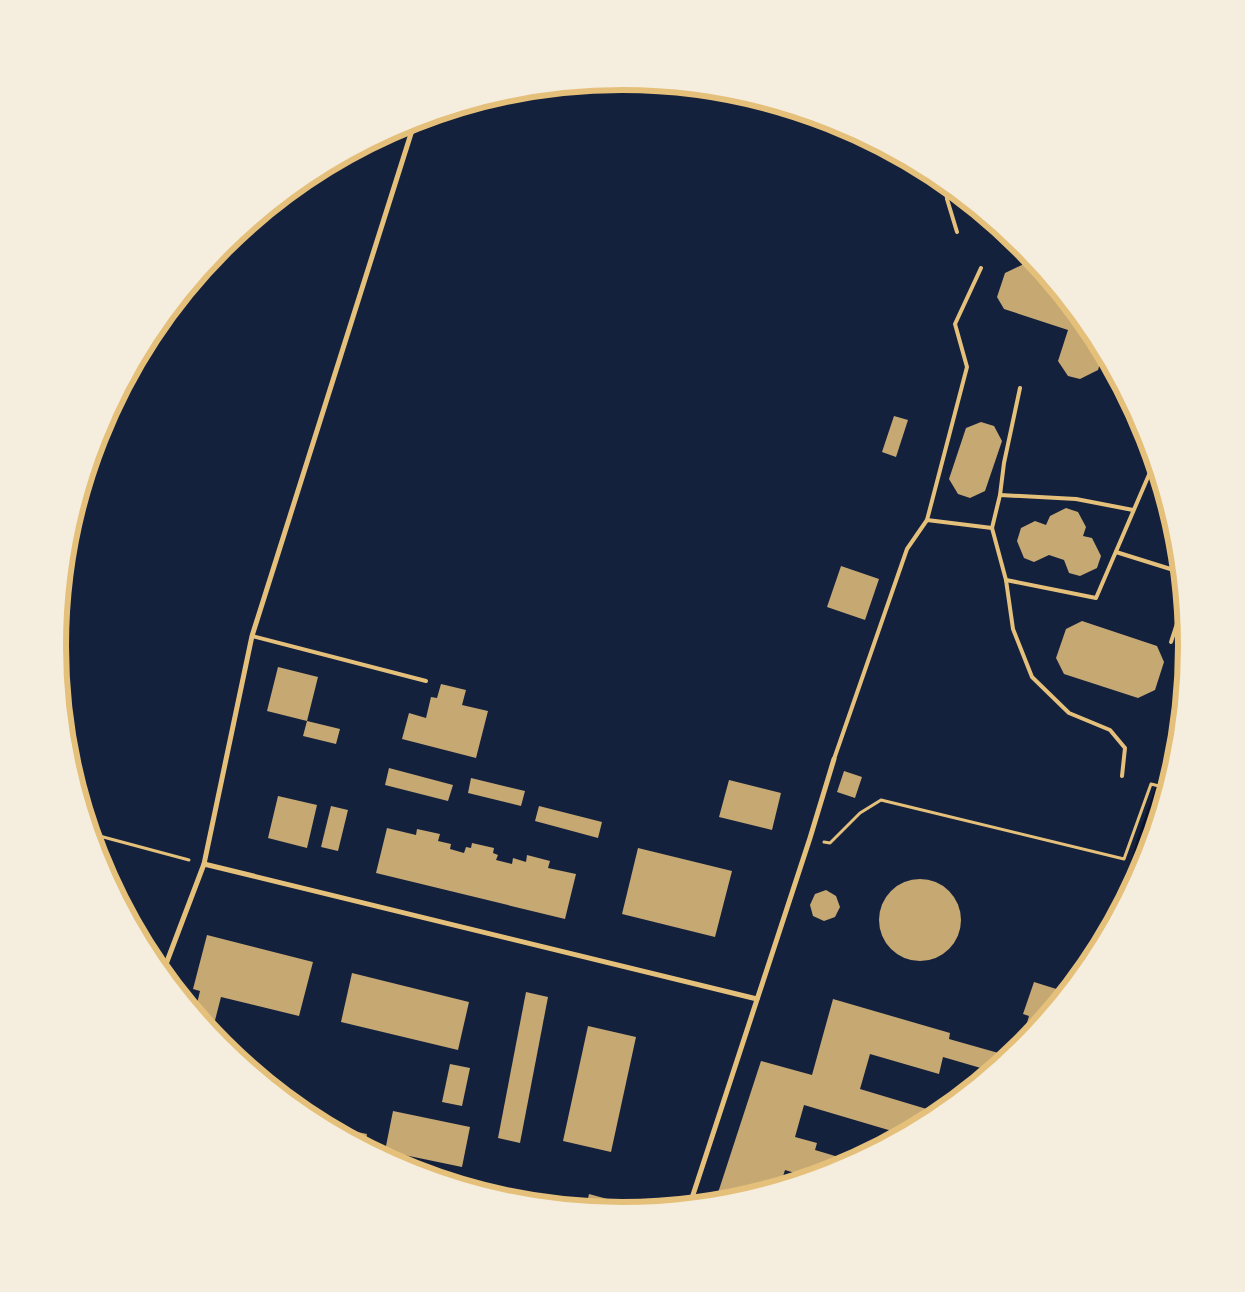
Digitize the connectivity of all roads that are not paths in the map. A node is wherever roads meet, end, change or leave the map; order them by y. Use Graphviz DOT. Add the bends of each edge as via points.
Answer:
graph roads {
  1 [pos="413,131"];
  2 [pos="947,194"];
  3 [pos="957,232"];
  4 [pos="981,268"];
  5 [pos="1020,388"];
  6 [pos="1150,471"];
  7 [pos="1000,495"];
  8 [pos="1133,510"];
  9 [pos="927,520"];
  10 [pos="992,528"];
  11 [pos="1116,552"];
  12 [pos="1173,570"];
  13 [pos="1006,580"];
  14 [pos="1178,622"];
  15 [pos="252,636"];
  16 [pos="1172,642"];
  17 [pos="426,681"];
  18 [pos="834,759"];
  19 [pos="1122,776"];
  20 [pos="204,864"];
  21 [pos="166,964"];
  22 [pos="757,999"];
  23 [pos="692,1197"];
  1 -- 15 [label="street"];
  2 -- 3 [label="lane"];
  4 -- 9 [label="lane" via="955,324 967,367"];
  5 -- 7 [label="lane"];
  6 -- 8 [label="lane"];
  7 -- 8 [label="lane" via="1076,499"];
  7 -- 10 [label="lane"];
  8 -- 11 [label="lane"];
  9 -- 10 [label="lane"];
  9 -- 18 [label="lane" via="907,549"];
  10 -- 13 [label="lane"];
  11 -- 12 [label="lane"];
  11 -- 13 [label="lane" via="1096,598"];
  13 -- 19 [label="lane" via="1013,629 1032,677 1069,712 1110,730 1125,748"];
  14 -- 16 [label="lane"];
  15 -- 17 [label="lane"];
  15 -- 20 [label="street"];
  18 -- 22 [label="street"];
  20 -- 21 [label="street"];
  20 -- 22 [label="street"];
  22 -- 23 [label="street"];
}
